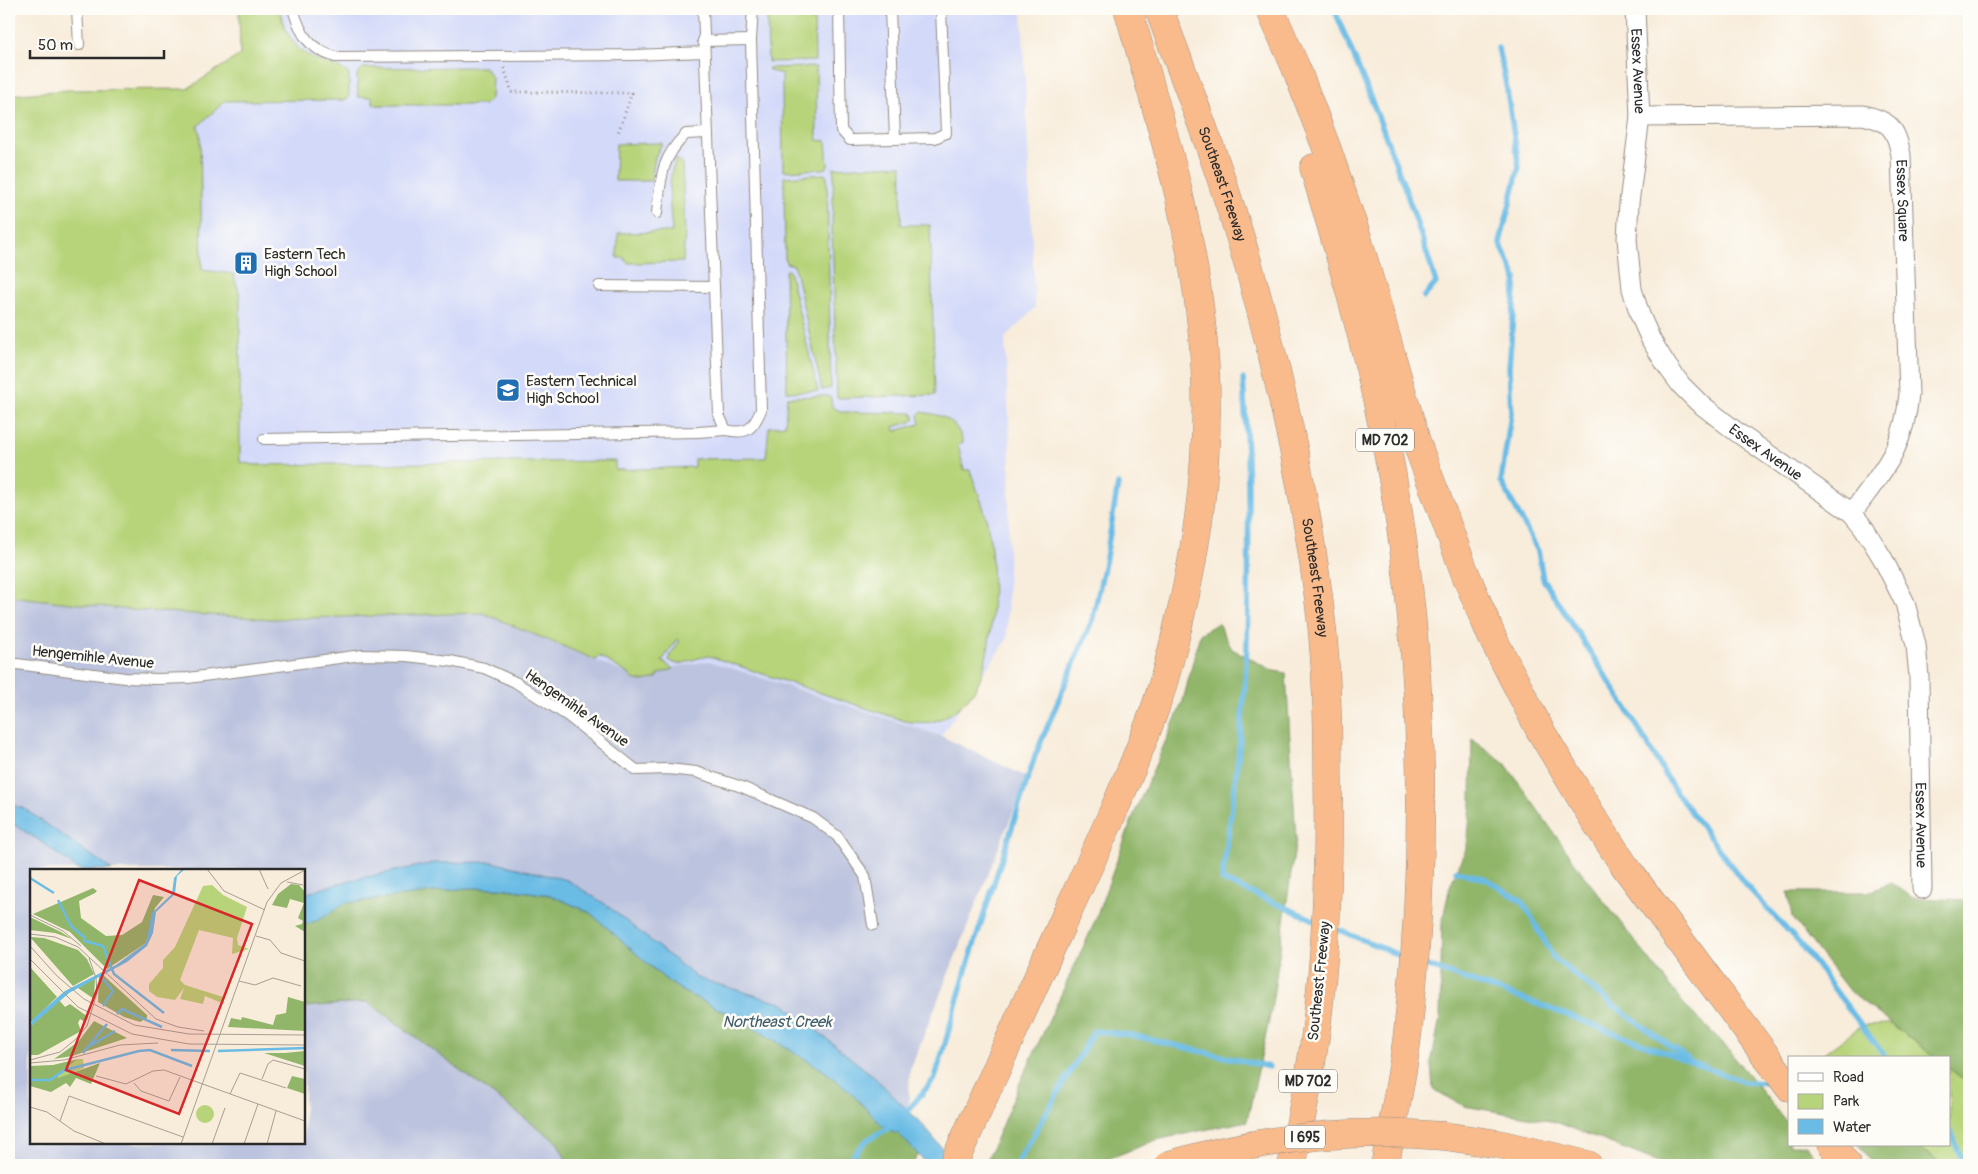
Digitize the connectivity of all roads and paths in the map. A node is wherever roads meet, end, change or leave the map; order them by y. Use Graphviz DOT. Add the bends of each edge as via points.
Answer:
graph roads {
  1 [pos="77,9"];
  2 [pos="293,9"];
  3 [pos="703,9"];
  4 [pos="753,9"];
  5 [pos="839,9"];
  6 [pos="890,9"];
  7 [pos="940,9"];
  8 [pos="1128,9"];
  9 [pos="1159,9"];
  10 [pos="1257,9"];
  11 [pos="1270,9"];
  12 [pos="1635,9"];
  13 [pos="751,40"];
  14 [pos="79,44"];
  15 [pos="703,47"];
  16 [pos="500,56"];
  17 [pos="1640,117"];
  18 [pos="618,133"];
  19 [pos="707,133"];
  20 [pos="895,139"];
  21 [pos="657,213"];
  22 [pos="599,286"];
  23 [pos="714,287"];
  24 [pos="726,430"];
  25 [pos="264,439"];
  26 [pos="1852,513"];
  27 [pos="9,663"];
  28 [pos="1922,889"];
  29 [pos="873,925"];
  30 [pos="1788,1086"];
  31 [pos="1833,1146"];
  32 [pos="953,1165"];
  33 [pos="1169,1165"];
  34 [pos="1292,1165"];
  35 [pos="1385,1165"];
  36 [pos="1588,1165"];
  37 [pos="1847,1165"];
  1 -- 14 [label="lane"];
  2 -- 16 [label="lane" via="298,27 307,41 314,49 335,57"];
  3 -- 15 [label="lane"];
  4 -- 13 [label="lane"];
  5 -- 20 [label="lane" via="840,130 850,140"];
  6 -- 20 [label="lane"];
  7 -- 20 [label="lane" via="946,133 935,138"];
  8 -- 32 [label="highway" via="1183,209 1193,258 1205,368 1203,471 1196,542 1171,656 1154,712 1116,807"];
  9 -- 34 [label="highway, Southeast Freeway / MD 702" via="1223,183 1275,362 1295,451 1322,630 1328,716 1329,851 1320,997 1305,1103"];
  10 -- 35 [label="highway, MD 702" via="1310,155 1340,256 1383,428 1399,520 1410,614 1420,789 1419,889 1408,1032"];
  11 -- 30 [label="highway" via="1327,149 1358,240 1417,444 1464,574 1492,637 1540,730 1624,865"];
  12 -- 17 [label="street, Essex Avenue"];
  13 -- 15 [label="lane"];
  13 -- 24 [label="lane" via="761,410 756,422 748,429 740,433"];
  15 -- 16 [label="lane"];
  15 -- 19 [label="lane"];
  16 -- 18 [label="path" via="512,92 632,94"];
  17 -- 26 [label="street, Essex Avenue" via="1628,203 1627,239 1632,289 1652,340 1681,385 1698,402"];
  17 -- 26 [label="street, Essex Square" via="1863,115 1885,121 1894,132 1901,155 1909,394 1907,419 1894,454"];
  19 -- 21 [label="lane" via="686,134 668,154"];
  19 -- 23 [label="lane"];
  22 -- 23 [label="lane"];
  23 -- 24 [label="lane" via="719,416"];
  24 -- 25 [label="lane"];
  26 -- 28 [label="street, Essex Avenue" via="1894,579 1905,603 1916,645"];
  27 -- 29 [label="lane, Hengemihle Avenue" via="157,679 188,678 362,655 406,656 484,668 515,682 568,716 636,770 696,772 742,787 814,818 837,836 866,876"];
  31 -- 37 [label="highway"];
  33 -- 36 [label="highway, I 695, bridge" via="1226,1149 1276,1141 1336,1134 1400,1132 1500,1144"];
}
